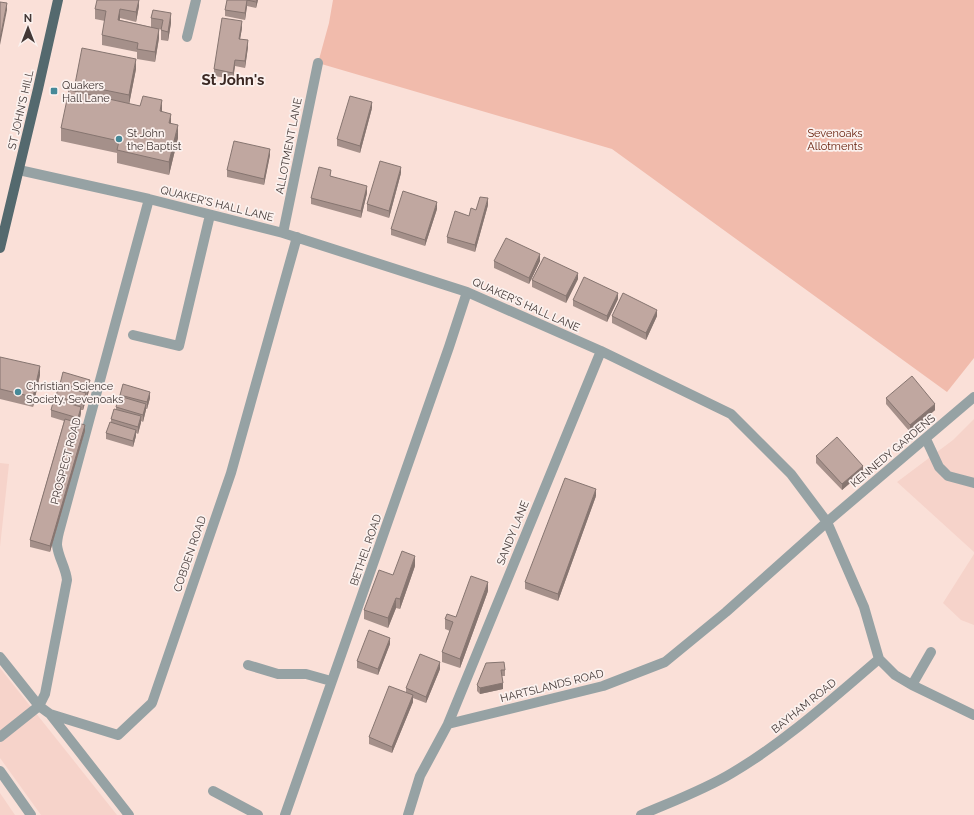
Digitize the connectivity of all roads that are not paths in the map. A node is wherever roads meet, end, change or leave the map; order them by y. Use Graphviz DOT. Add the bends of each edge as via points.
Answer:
graph roads {
  1 [pos="58,0"];
  2 [pos="196,0"];
  3 [pos="187,37"];
  4 [pos="318,63"];
  5 [pos="19,170"];
  6 [pos="149,199"];
  7 [pos="210,215"];
  8 [pos="283,233"];
  9 [pos="297,237"];
  10 [pos="0,248"];
  11 [pos="467,292"];
  12 [pos="133,335"];
  13 [pos="601,351"];
  14 [pos="974,397"];
  15 [pos="926,439"];
  16 [pos="974,483"];
  17 [pos="828,522"];
  18 [pos="931,652"];
  19 [pos="0,657"];
  20 [pos="879,659"];
  21 [pos="248,665"];
  22 [pos="331,681"];
  23 [pos="912,685"];
  24 [pos="39,706"];
  25 [pos="50,714"];
  26 [pos="974,715"];
  27 [pos="448,724"];
  28 [pos="0,737"];
  29 [pos="0,771"];
  30 [pos="213,791"];
  31 [pos="644,814"];
  32 [pos="31,815"];
  33 [pos="129,815"];
  34 [pos="258,815"];
  35 [pos="285,815"];
  36 [pos="408,815"];
  1 -- 5 [label="main road, ST JOHN'S HILL"];
  2 -- 3 [label="street"];
  4 -- 8 [label="street, ALLOTMENT LANE"];
  5 -- 6 [label="street, QUAKER'S HALL LANE"];
  5 -- 10 [label="main road, ST JOHN'S HILL"];
  6 -- 7 [label="street, QUAKER'S HALL LANE"];
  6 -- 24 [label="street, PROSPECT ROAD" via="59,532 57,546 67,580 45,694"];
  7 -- 8 [label="street, QUAKER'S HALL LANE"];
  7 -- 12 [label="street" via="179,346"];
  8 -- 9 [label="street, QUAKER'S HALL LANE"];
  9 -- 11 [label="street, QUAKER'S HALL LANE"];
  9 -- 25 [label="street, COBDEN ROAD" via="231,473 152,703 118,735"];
  11 -- 13 [label="street, QUAKER'S HALL LANE"];
  11 -- 22 [label="street, BETHEL ROAD"];
  13 -- 17 [label="street, QUAKER'S HALL LANE" via="731,414 791,474"];
  13 -- 27 [label="street, SANDY LANE"];
  14 -- 15 [label="street, KENNEDY GARDENS"];
  15 -- 16 [label="street" via="940,467 948,476"];
  15 -- 17 [label="street, KENNEDY GARDENS"];
  17 -- 20 [label="street, QUAKER'S HALL LANE" via="864,607"];
  17 -- 27 [label="street, HARTSLANDS ROAD" via="665,662 603,686"];
  18 -- 23 [label="street"];
  19 -- 24 [label="street, COBDEN ROAD"];
  20 -- 23 [label="street" via="895,675"];
  20 -- 31 [label="street, BAYHAM ROAD" via="760,756 719,780"];
  21 -- 22 [label="street" via="278,674 306,674"];
  22 -- 35 [label="street, BETHEL ROAD"];
  23 -- 26 [label="street"];
  24 -- 25 [label="street, COBDEN ROAD"];
  24 -- 28 [label="street"];
  25 -- 33 [label="street"];
  27 -- 36 [label="street" via="420,776"];
  29 -- 32 [label="street"];
  30 -- 34 [label="street"];
}
